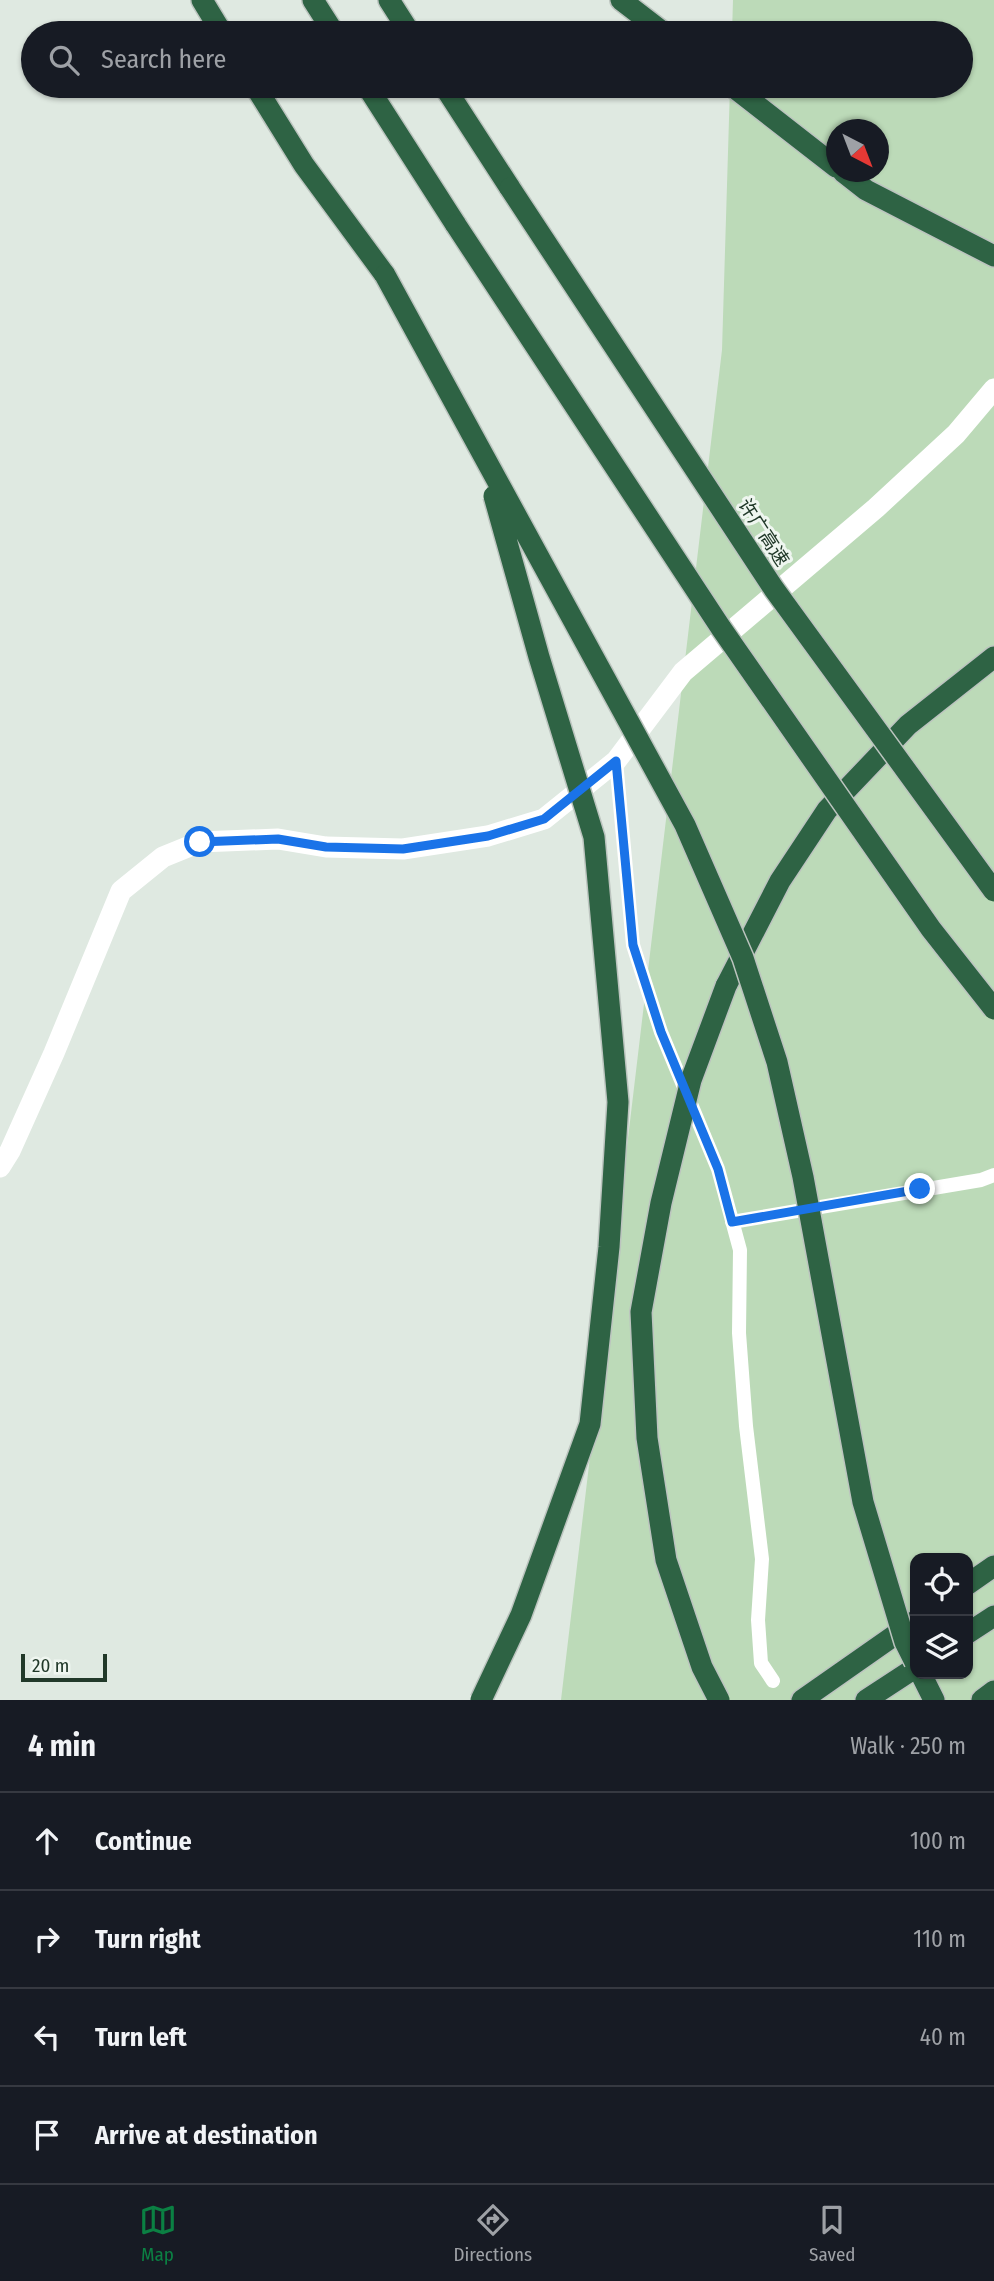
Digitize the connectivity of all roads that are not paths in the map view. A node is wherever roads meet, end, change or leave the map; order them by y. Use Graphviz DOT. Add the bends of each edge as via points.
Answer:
graph roads {
  1 [pos="202,0"];
  2 [pos="313,0"];
  3 [pos="389,0"];
  4 [pos="621,0"];
  5 [pos="215,21"];
  6 [pos="326,21"];
  7 [pos="402,21"];
  8 [pos="648,21"];
  9 [pos="262,98"];
  10 [pos="375,98"];
  11 [pos="452,98"];
  12 [pos="747,98"];
  13 [pos="826,159"];
  14 [pos="856,182"];
  15 [pos="994,256"];
  16 [pos="994,389"];
  17 [pos="485,460"];
  18 [pos="994,657"];
  19 [pos="616,761"];
  20 [pos="994,891"];
  21 [pos="994,1009"];
  22 [pos="0,1167"];
  23 [pos="994,1175"];
  24 [pos="732,1222"];
  25 [pos="994,1566"];
  26 [pos="973,1581"];
  27 [pos="994,1616"];
  28 [pos="910,1624"];
  29 [pos="973,1630"];
  30 [pos="910,1652"];
  31 [pos="910,1671"];
  32 [pos="924,1679"];
  33 [pos="773,1681"];
  34 [pos="994,1691"];
  35 [pos="481,1700"];
  36 [pos="719,1700"];
  37 [pos="802,1700"];
  38 [pos="866,1700"];
  39 [pos="934,1700"];
  40 [pos="982,1700"];
  1 -- 5 [label="highway"];
  2 -- 6 [label="highway"];
  3 -- 7 [label="highway"];
  4 -- 8 [label="highway"];
  9 -- 17 [label="highway, bridge" via="304,165 385,275"];
  10 -- 21 [label="highway, bridge" via="721,628 931,929"];
  11 -- 20 [label="highway, 许广高速, bridge" via="774,589"];
  12 -- 13 [label="highway"];
  14 -- 15 [label="highway"];
  16 -- 19 [label="street" via="956,434 876,508 684,672"];
  17 -- 30 [label="highway, bridge" via="685,825 743,958 777,1062 800,1164 863,1502"];
  17 -- 35 [label="highway, bridge" via="594,837 618,1102 609,1247 590,1424 521,1615"];
  18 -- 36 [label="highway, bridge" via="908,725 827,810 780,881 726,986 691,1080 641,1312 647,1438 666,1560 702,1667"];
  19 -- 22 [label="street" via="544,819 488,836 403,849 326,847 278,839 200,842 163,857 121,891 54,1053"];
  19 -- 24 [label="lane" via="633,945 661,1032 718,1169"];
  23 -- 24 [label="lane"];
  24 -- 33 [label="lane" via="740,1250 739,1333 762,1559 761,1663"];
  25 -- 26 [label="highway"];
  27 -- 29 [label="highway"];
  28 -- 37 [label="highway"];
  31 -- 38 [label="highway"];
  32 -- 39 [label="highway"];
  34 -- 40 [label="highway"];
}
